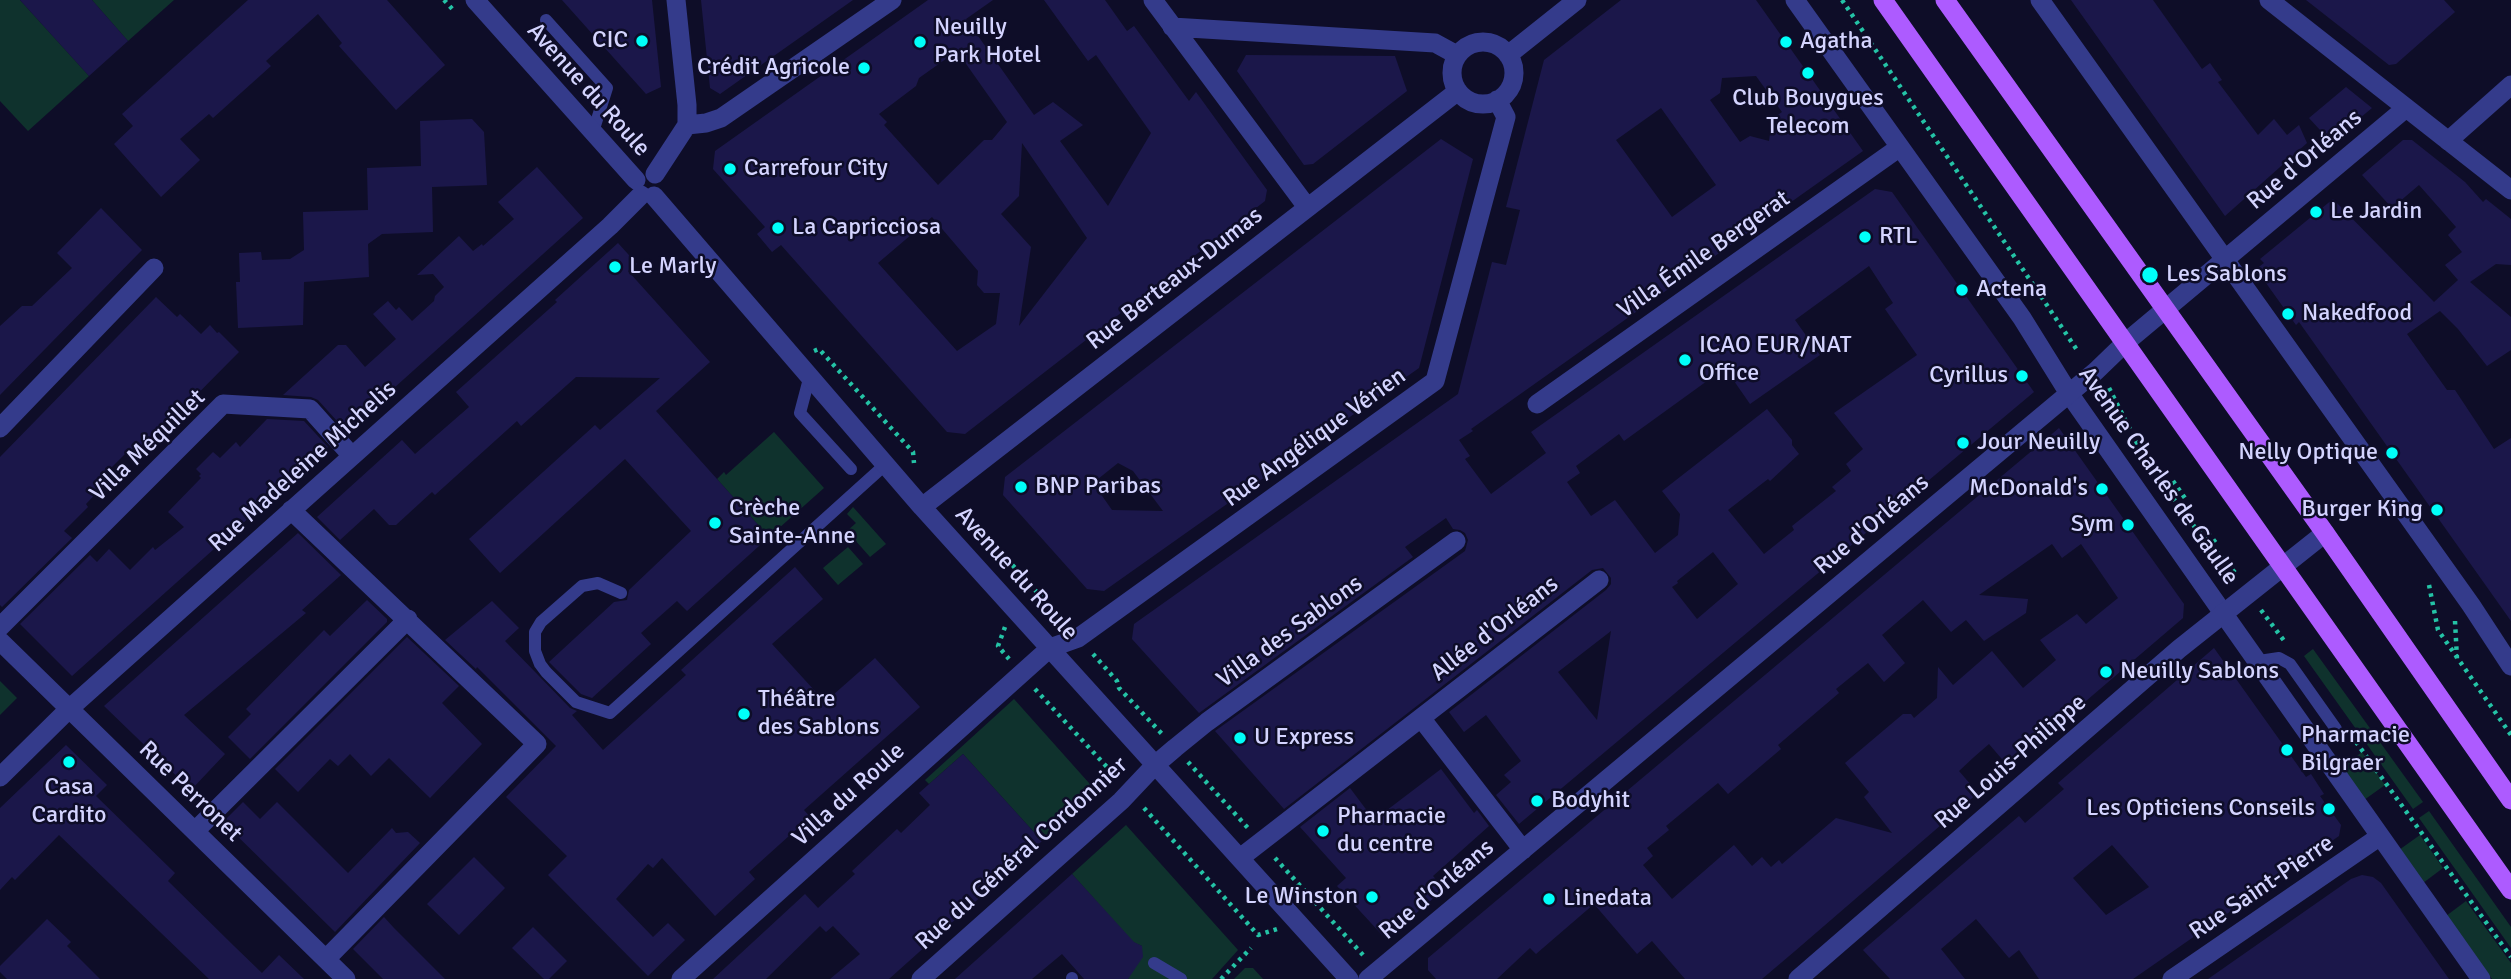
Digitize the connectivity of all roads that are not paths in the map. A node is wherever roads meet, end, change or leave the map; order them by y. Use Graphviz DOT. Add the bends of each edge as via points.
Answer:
graph roads {
  1 [pos="475,0"];
  2 [pos="676,0"];
  3 [pos="892,0"];
  4 [pos="1153,0"];
  5 [pos="1577,0"];
  6 [pos="1795,0"];
  7 [pos="1883,0"];
  8 [pos="1945,0"];
  9 [pos="2040,0"];
  10 [pos="2269,0"];
  11 [pos="546,20"];
  12 [pos="1172,27"];
  13 [pos="1508,54"];
  14 [pos="1457,55"];
  15 [pos="2511,85"];
  16 [pos="1458,91"];
  17 [pos="1497,100"];
  18 [pos="2406,108"];
  19 [pos="687,125"];
  20 [pos="593,132"];
  21 [pos="2448,141"];
  22 [pos="1900,147"];
  23 [pos="647,186"];
  24 [pos="2511,190"];
  25 [pos="1307,207"];
  26 [pos="2225,259"];
  27 [pos="155,268"];
  28 [pos="2165,311"];
  29 [pos="2125,343"];
  30 [pos="810,375"];
  31 [pos="2068,392"];
  32 [pos="1537,404"];
  33 [pos="0,428"];
  34 [pos="352,456"];
  35 [pos="886,464"];
  36 [pos="850,469"];
  37 [pos="922,507"];
  38 [pos="291,510"];
  39 [pos="2325,533"];
  40 [pos="1456,541"];
  41 [pos="2282,565"];
  42 [pos="1599,580"];
  43 [pos="621,593"];
  44 [pos="2223,613"];
  45 [pos="408,619"];
  46 [pos="0,627"];
  47 [pos="0,641"];
  48 [pos="1050,648"];
  49 [pos="2259,661"];
  50 [pos="2511,665"];
  51 [pos="69,709"];
  52 [pos="1421,718"];
  53 [pos="2342,730"];
  54 [pos="1155,765"];
  55 [pos="0,777"];
  56 [pos="2511,800"];
  57 [pos="195,831"];
  58 [pos="2379,837"];
  59 [pos="1523,850"];
  60 [pos="1240,858"];
  61 [pos="2511,890"];
  62 [pos="326,959"];
  63 [pos="1154,963"];
  64 [pos="1371,976"];
  65 [pos="346,979"];
  66 [pos="681,979"];
  67 [pos="921,979"];
  68 [pos="1181,979"];
  69 [pos="1349,979"];
  70 [pos="1798,979"];
  71 [pos="2172,979"];
  72 [pos="2481,979"];
  1 -- 20 [label="street, Avenue du Roule"];
  2 -- 19 [label="street"];
  3 -- 19 [label="street" via="721,118"];
  4 -- 12 [label="street"];
  5 -- 13 [label="street"];
  6 -- 22 [label="street, Avenue Charles de Gaulle"];
  7 -- 29 [label="main road, Avenue Charles de Gaulle"];
  8 -- 28 [label="main road"];
  9 -- 26 [label="street"];
  10 -- 18 [label="street"];
  11 -- 20 [label="lane" via="607,88"];
  12 -- 14 [label="street" via="1435,43"];
  12 -- 25 [label="street"];
  13 -- 14 [label="street" via="1482,41"];
  13 -- 17 [label="street" via="1513,80"];
  14 -- 16 [label="street" via="1452,79"];
  15 -- 21 [label="street"];
  16 -- 17 [label="street" via="1483,104"];
  16 -- 25 [label="street, Rue Berteaux-Dumas"];
  17 -- 48 [label="street, Rue Angélique Vérien" via="1506,117 1435,382 1078,638"];
  18 -- 21 [label="street"];
  18 -- 26 [label="street, Rue d'Orléans"];
  19 -- 23 [label="street, Rue Madeleine Michelis"];
  20 -- 23 [label="street, Avenue du Roule"];
  21 -- 24 [label="street"];
  22 -- 31 [label="street, Avenue Charles de Gaulle" via="2022,318"];
  22 -- 32 [label="street, Villa Émile Bergerat"];
  23 -- 30 [label="street, Avenue du Roule"];
  23 -- 34 [label="street, Rue Madeleine Michelis" via="610,226"];
  25 -- 37 [label="street, Rue Berteaux-Dumas"];
  26 -- 28 [label="street, Rue d'Orléans"];
  26 -- 50 [label="street"];
  27 -- 33 [label="street"];
  28 -- 29 [label="street, Rue d'Orléans"];
  28 -- 39 [label="main road"];
  29 -- 31 [label="street, Rue d'Orléans"];
  29 -- 41 [label="main road, Avenue Charles de Gaulle"];
  30 -- 35 [label="street, Avenue du Roule"];
  30 -- 36 [label="lane" via="800,413"];
  31 -- 44 [label="street, Avenue Charles de Gaulle"];
  31 -- 59 [label="street, Rue d'Orléans"];
  34 -- 38 [label="street, Rue Madeleine Michelis"];
  34 -- 46 [label="street, Villa Méquillet" via="310,409 223,404"];
  35 -- 37 [label="street, Avenue du Roule"];
  35 -- 43 [label="lane" via="610,713 576,702 564,691 540,664 535,632 582,586 598,583"];
  37 -- 48 [label="street, Avenue du Roule"];
  38 -- 45 [label="street"];
  38 -- 51 [label="street, Rue Madeleine Michelis"];
  39 -- 41 [label="street, Rue Louis-Philippe"];
  39 -- 56 [label="main road"];
  40 -- 54 [label="street, Villa des Sablons" via="1208,722 1180,753"];
  41 -- 44 [label="street, Rue Louis-Philippe"];
  41 -- 61 [label="main road, Avenue Charles de Gaulle"];
  42 -- 52 [label="street, Allée d'Orléans"];
  44 -- 49 [label="street, Avenue Charles de Gaulle"];
  44 -- 70 [label="street, Rue Louis-Philippe"];
  45 -- 57 [label="street"];
  45 -- 62 [label="street" via="537,744"];
  47 -- 51 [label="street, Rue Perronet"];
  48 -- 54 [label="street, Avenue du Roule"];
  48 -- 66 [label="street, Villa du Roule"];
  49 -- 53 [label="lane" via="2278,658 2290,664"];
  49 -- 58 [label="street, Avenue Charles de Gaulle"];
  51 -- 55 [label="street, Rue Madeleine Michelis"];
  51 -- 57 [label="street, Rue Perronet"];
  52 -- 59 [label="street"];
  52 -- 60 [label="street, Allée d'Orléans"];
  54 -- 60 [label="street, Avenue du Roule"];
  54 -- 67 [label="street, Rue du Général Cordonnier" via="1121,801"];
  57 -- 62 [label="street, Rue Perronet"];
  58 -- 71 [label="street, Rue Saint-Pierre"];
  58 -- 72 [label="street, Avenue Charles de Gaulle"];
  59 -- 64 [label="street, Rue d'Orléans"];
  60 -- 69 [label="street, Avenue du Roule"];
  62 -- 65 [label="street, Rue Perronet"];
  63 -- 68 [label="lane"];
}
